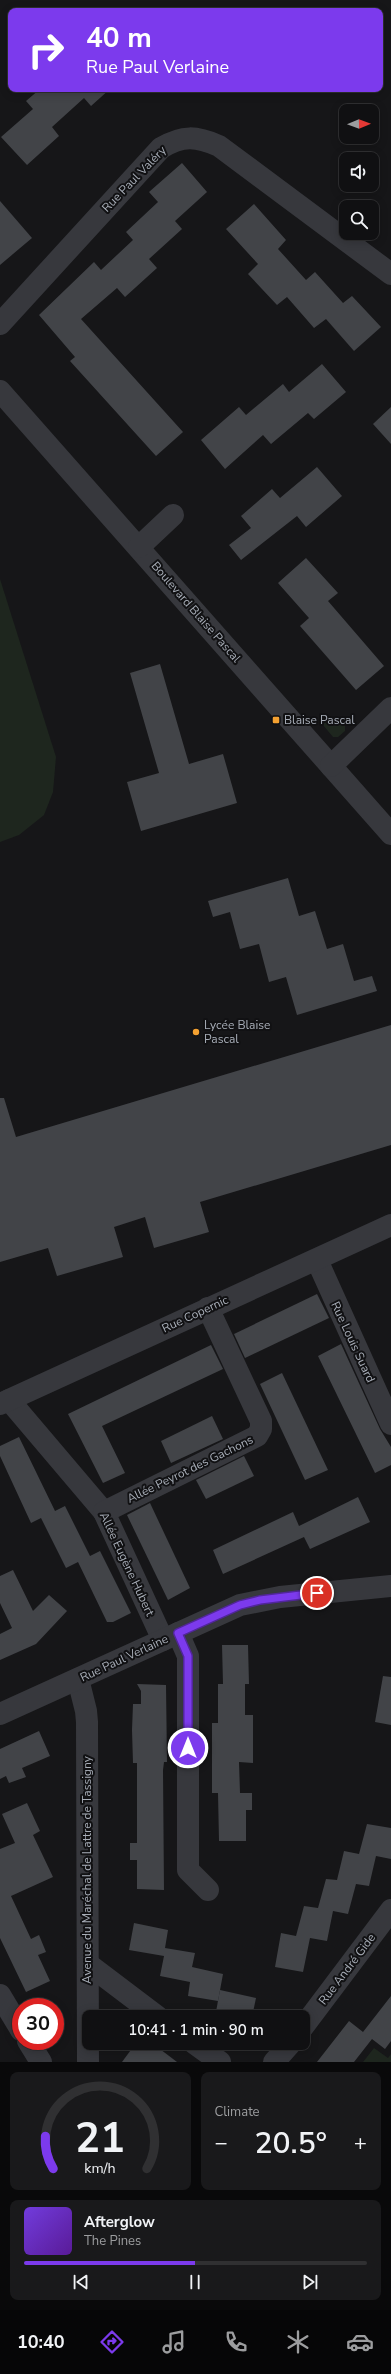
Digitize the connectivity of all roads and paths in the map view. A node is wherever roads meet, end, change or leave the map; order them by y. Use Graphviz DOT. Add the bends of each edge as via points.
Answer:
graph roads {
  1 [pos="391,274"];
  2 [pos="0,324"];
  3 [pos="0,391"];
  4 [pos="173,515"];
  5 [pos="139,547"];
  6 [pos="391,708"];
  7 [pos="331,766"];
  8 [pos="391,834"];
  9 [pos="391,1224"];
  10 [pos="317,1260"];
  11 [pos="208,1308"];
  12 [pos="4,1402"];
  13 [pos="391,1424"];
  14 [pos="104,1512"];
  15 [pos="391,1586"];
  16 [pos="170,1636"];
  17 [pos="78,1680"];
  18 [pos="0,1714"];
  19 [pos="208,1890"];
  20 [pos="391,1910"];
  21 [pos="88,1964"];
  22 [pos="0,1995"];
  23 [pos="149,2010"];
  24 [pos="12,2015"];
  25 [pos="310,2018"];
  26 [pos="34,2050"];
  27 [pos="204,2050"];
  28 [pos="285,2050"];
  29 [pos="41,2062"];
  30 [pos="88,2062"];
  31 [pos="220,2062"];
  32 [pos="274,2062"];
  1 -- 2 [label="street, Rue Paul Valéry" via="218,146 201,138 184,138 161,148"];
  3 -- 5 [label="street, Boulevard Blaise Pascal"];
  4 -- 5 [label="street"];
  5 -- 7 [label="street, Boulevard Blaise Pascal"];
  6 -- 7 [label="street"];
  7 -- 8 [label="street, Boulevard Blaise Pascal"];
  9 -- 10 [label="street, Rue Copernic"];
  10 -- 11 [label="street, Rue Copernic"];
  10 -- 13 [label="street, Rue Louis Suard"];
  11 -- 12 [label="street, Rue Copernic"];
  11 -- 14 [label="street, Allée Peyrot des Gachons" via="261,1421 261,1429 257,1436"];
  12 -- 14 [label="street, Allée Eugène Hubert"];
  14 -- 16 [label="street, Allée Eugène Hubert"];
  15 -- 16 [label="street, Rue Paul Verlaine" via="260,1600 240,1605"];
  16 -- 17 [label="street, Rue Paul Verlaine"];
  16 -- 19 [label="street, Allée Eugène Hubert" via="188,1656 188,1870"];
  17 -- 18 [label="street, Rue Paul Verlaine"];
  17 -- 21 [label="street, Avenue du Maréchal de Lattre de Tassigny" via="87,1722"];
  20 -- 25 [label="street, Rue André Gide"];
  21 -- 23 [label="street"];
  21 -- 30 [label="street, Avenue du Maréchal de Lattre de Tassigny"];
  22 -- 24 [label="street"];
  26 -- 29 [label="street"];
  27 -- 31 [label="street"];
  28 -- 32 [label="street"];
}
